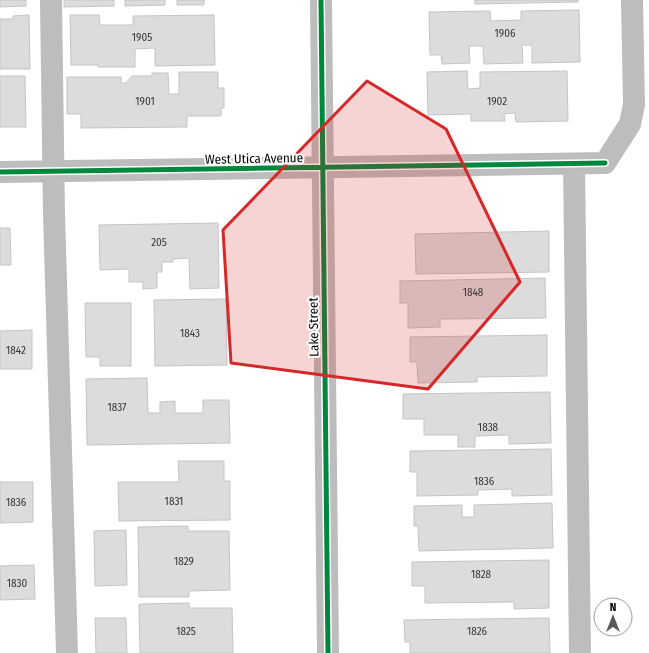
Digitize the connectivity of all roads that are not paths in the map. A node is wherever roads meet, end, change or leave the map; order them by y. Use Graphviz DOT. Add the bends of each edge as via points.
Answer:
graph roads {
  1 [pos="51,0"];
  2 [pos="321,0"];
  3 [pos="632,0"];
  4 [pos="574,164"];
  5 [pos="322,168"];
  6 [pos="0,172"];
  7 [pos="53,172"];
  8 [pos="67,653"];
  9 [pos="328,653"];
  10 [pos="580,653"];
  1 -- 7 [label="street"];
  2 -- 5 [label="street, Lake Street"];
  3 -- 4 [label="street, West Utica Avenue" via="634,104 630,124 605,163"];
  4 -- 5 [label="street, West Utica Avenue"];
  4 -- 10 [label="street"];
  5 -- 7 [label="street, West Utica Avenue"];
  5 -- 9 [label="street, Lake Street"];
  6 -- 7 [label="street, West Utica Avenue"];
  7 -- 8 [label="street"];
}
